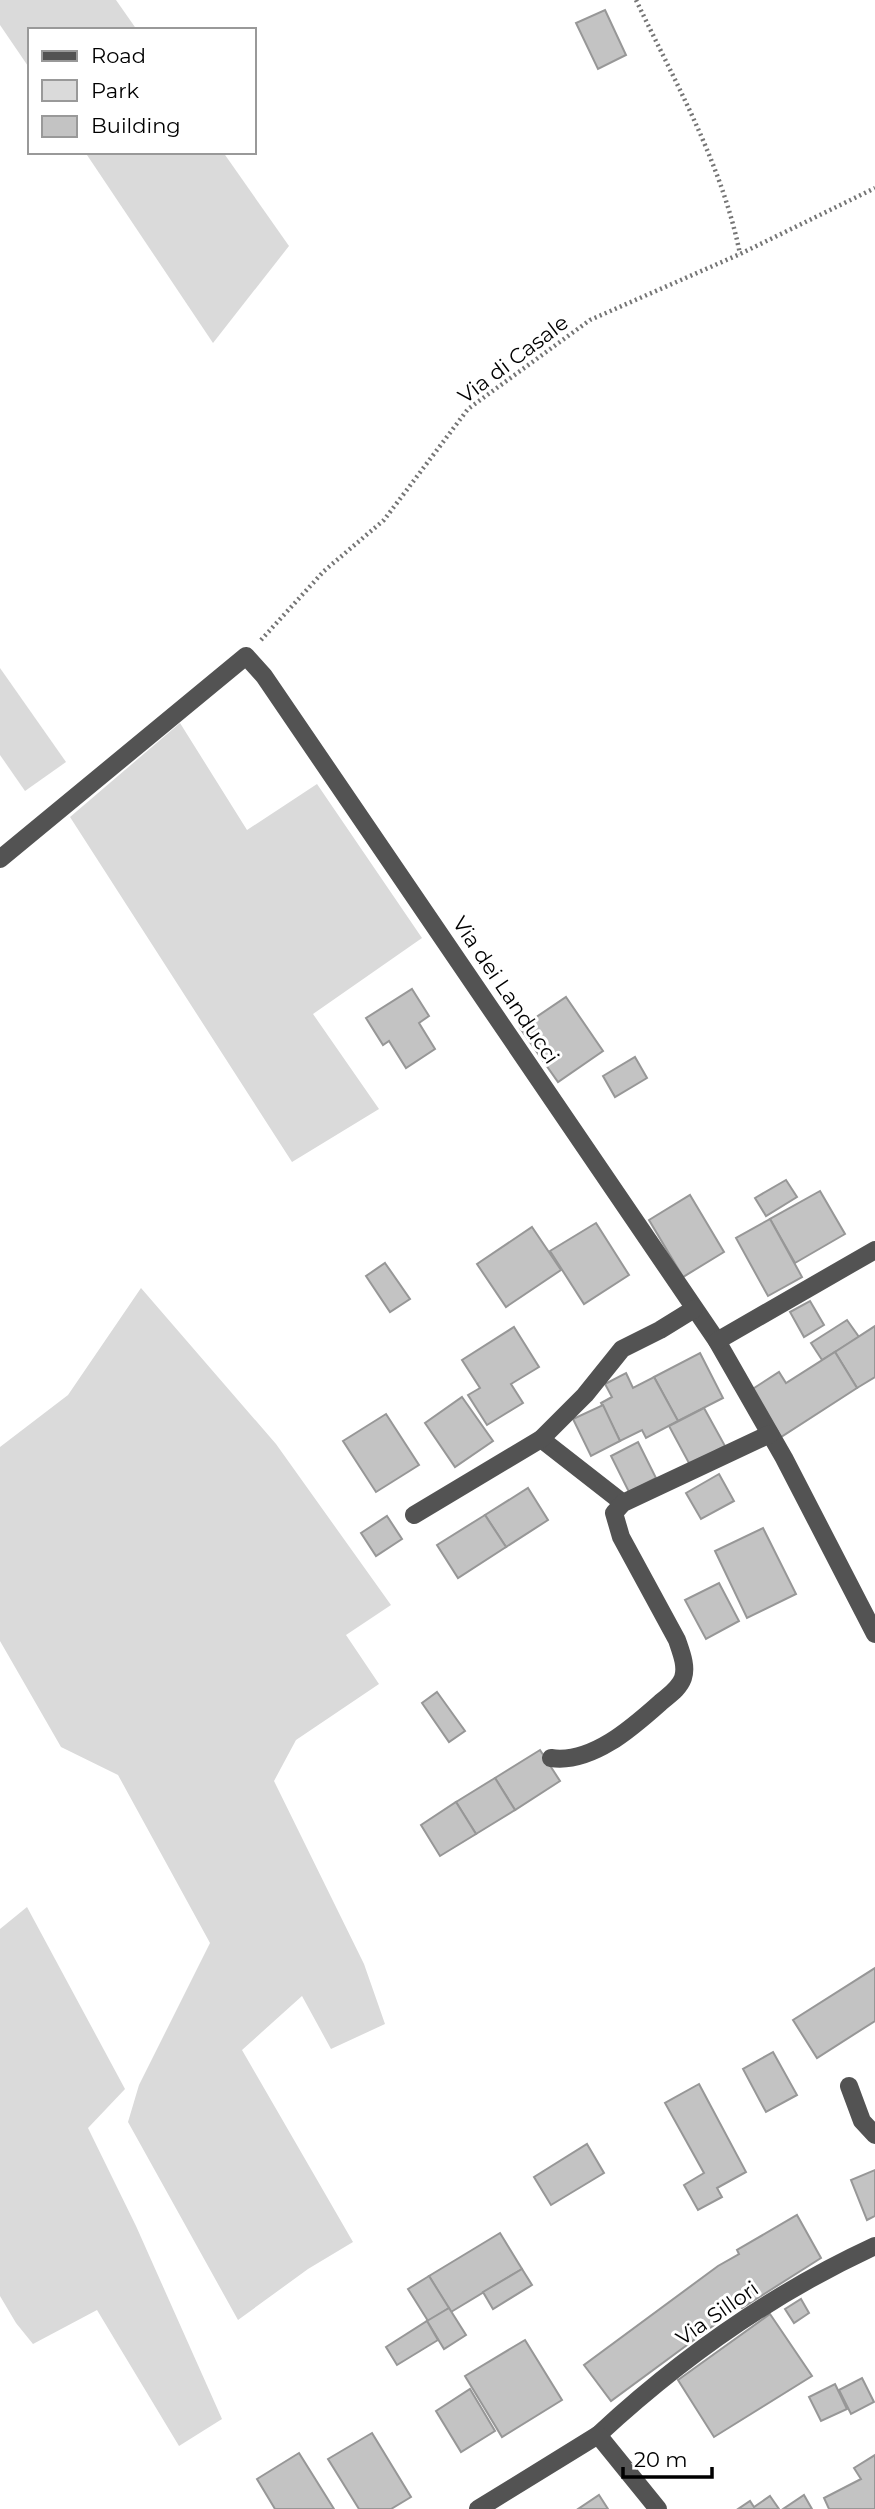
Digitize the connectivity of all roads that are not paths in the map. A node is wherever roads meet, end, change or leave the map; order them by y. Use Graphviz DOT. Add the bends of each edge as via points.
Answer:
graph roads {
  1 [pos="0,859"];
  2 [pos="875,1250"];
  3 [pos="694,1309"];
  4 [pos="716,1342"];
  5 [pos="770,1434"];
  6 [pos="541,1439"];
  7 [pos="623,1503"];
  8 [pos="414,1515"];
  9 [pos="875,1634"];
  10 [pos="551,1758"];
  11 [pos="849,2086"];
  12 [pos="875,2135"];
  13 [pos="875,2246"];
  14 [pos="598,2434"];
  15 [pos="478,2509"];
  16 [pos="658,2509"];
  1 -- 3 [label="street, Via dei Landucci" via="246,656 264,676"];
  2 -- 4 [label="street"];
  3 -- 4 [label="street, Via dei Landucci"];
  3 -- 6 [label="street" via="622,1349"];
  4 -- 5 [label="street, Via dei Landucci"];
  5 -- 7 [label="street"];
  5 -- 9 [label="street, Via dei Landucci"];
  6 -- 7 [label="street"];
  6 -- 8 [label="street"];
  7 -- 10 [label="street" via="614,1513 615,1523 677,1640 684,1676 678,1688 636,1724 581,1755"];
  11 -- 12 [label="street" via="862,2121"];
  13 -- 14 [label="street, Via Sillori" via="757,2311 644,2393"];
  14 -- 15 [label="street, Via Sillori"];
  14 -- 16 [label="street"];
}
